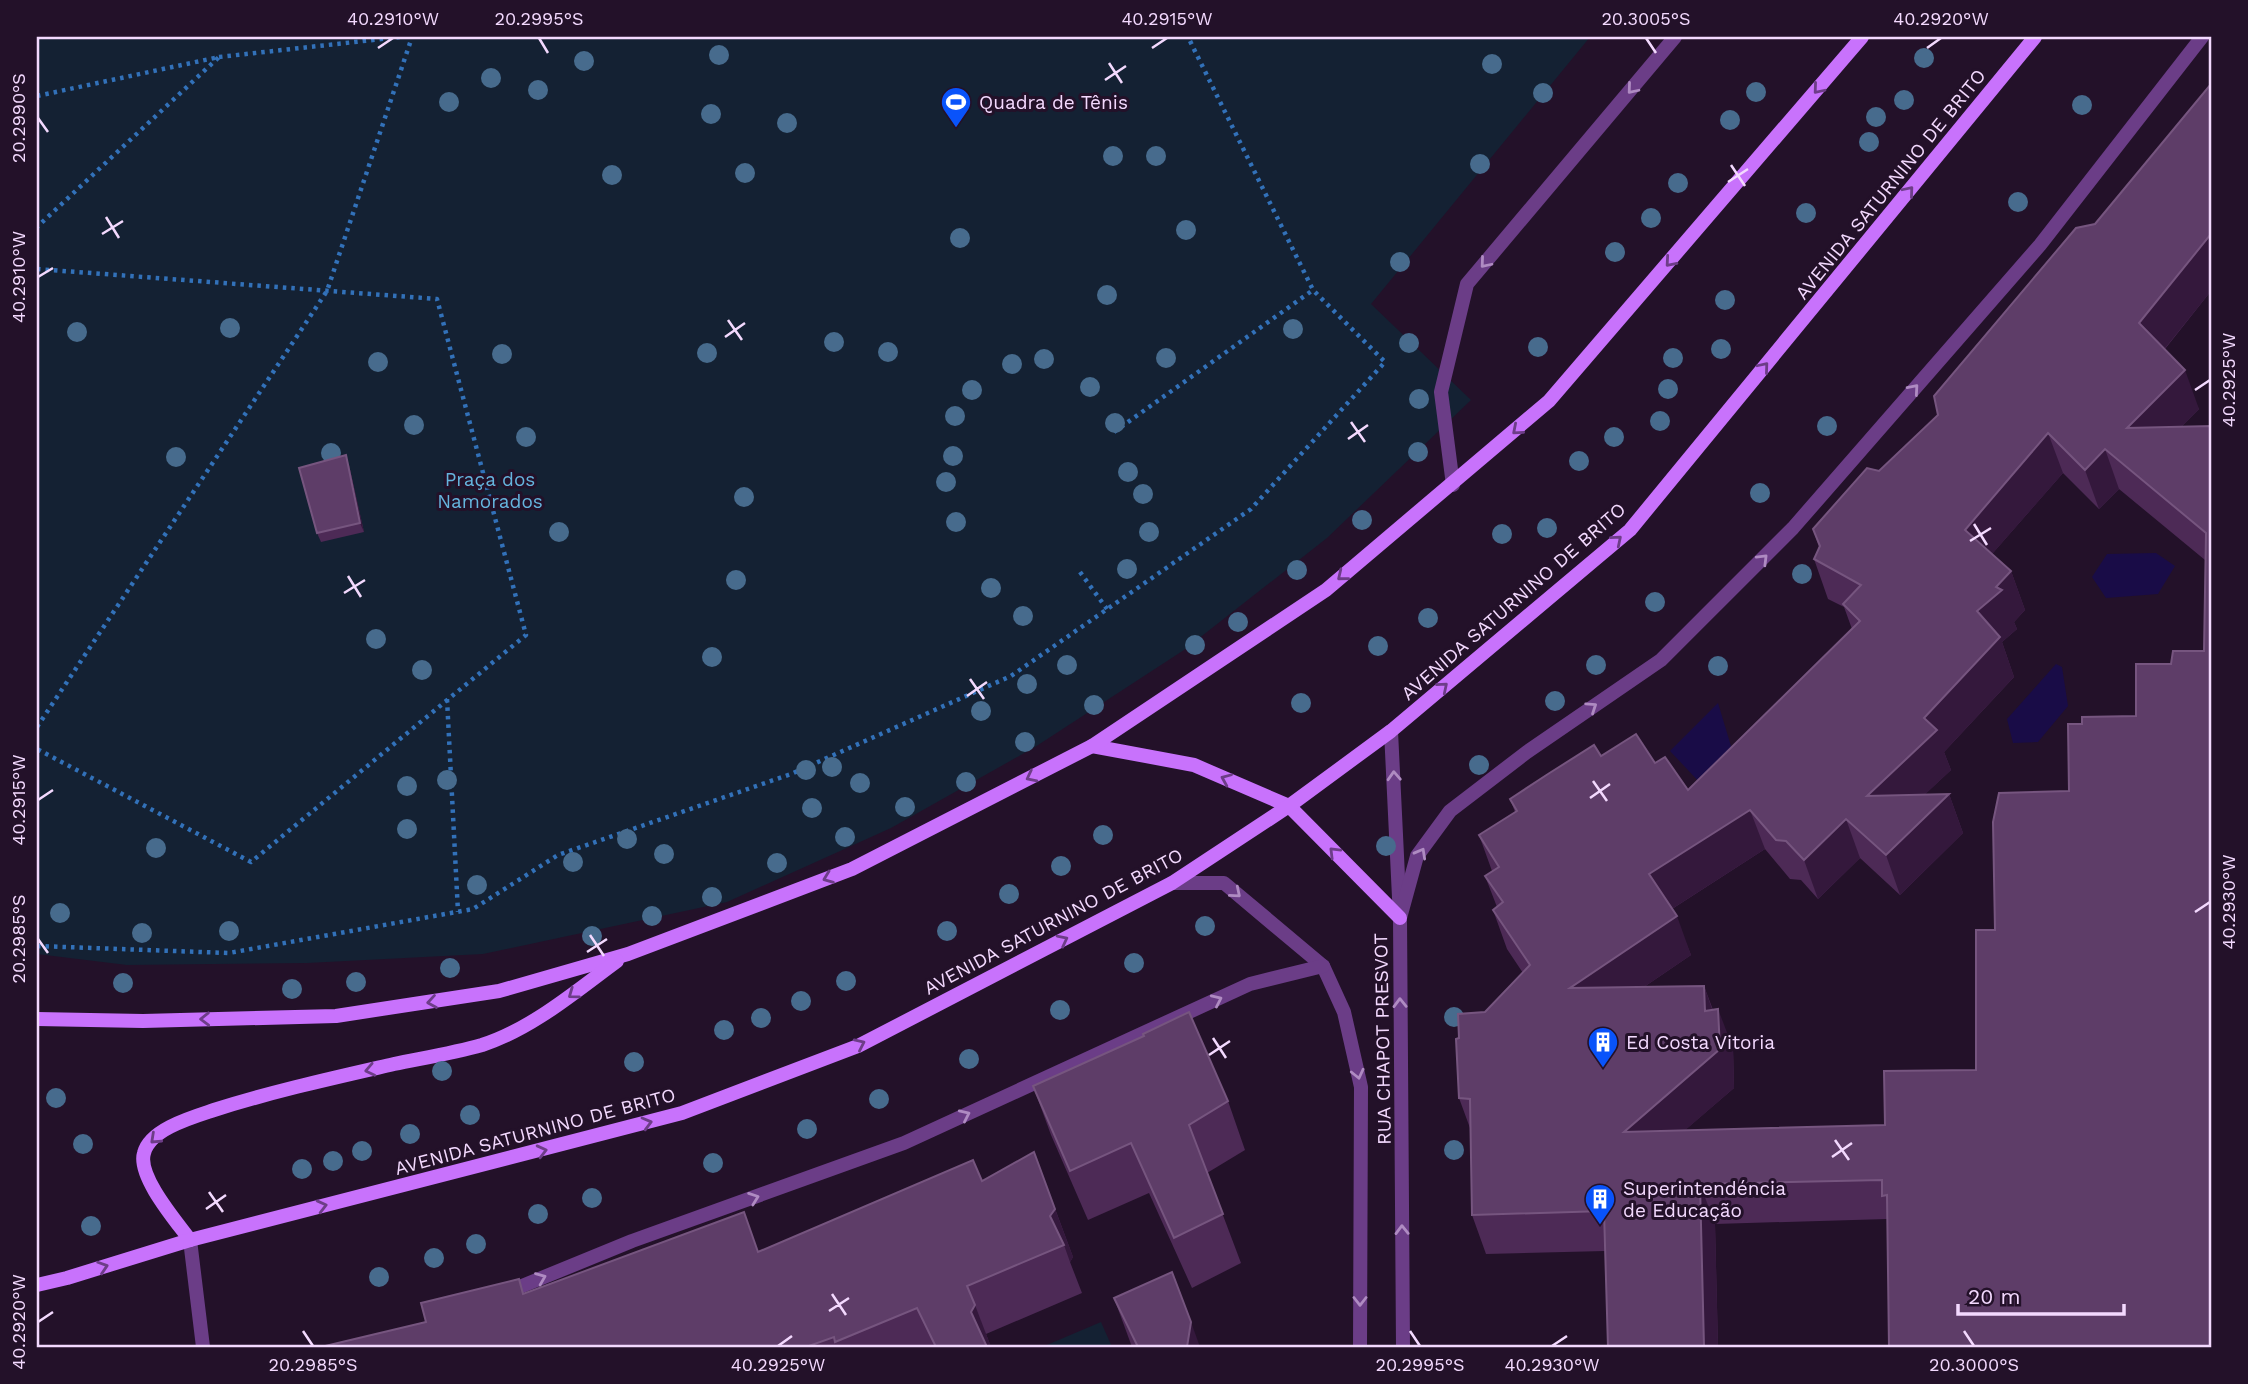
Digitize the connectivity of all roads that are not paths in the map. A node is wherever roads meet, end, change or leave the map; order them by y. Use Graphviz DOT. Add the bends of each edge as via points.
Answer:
graph roads {
  1 [pos="1675,37"];
  2 [pos="1862,37"];
  3 [pos="2035,37"];
  4 [pos="2202,37"];
  5 [pos="1453,485"];
  6 [pos="1391,731"];
  7 [pos="1092,746"];
  8 [pos="1289,806"];
  9 [pos="1172,883"];
  10 [pos="1400,918"];
  11 [pos="628,954"];
  12 [pos="1323,966"];
  13 [pos="37,1019"];
  14 [pos="190,1240"];
  15 [pos="37,1285"];
  16 [pos="495,1296"];
  17 [pos="203,1347"];
  18 [pos="1360,1347"];
  19 [pos="1404,1347"];
  1 -- 5 [label="street, one-way" via="1467,284 1441,391"];
  2 -- 5 [label="main road, one-way" via="1549,401"];
  6 -- 3 [label="main road, AVENIDA SATURNINO DE BRITO, one-way" via="1630,530"];
  10 -- 4 [label="street, one-way" via="1417,856 1450,811 1661,660 1793,528 2040,245"];
  5 -- 7 [label="main road, one-way" via="1326,590"];
  6 -- 8 [label="main road, AVENIDA SATURNINO DE BRITO"];
  10 -- 6 [label="street, RUA CHAPOT PRESVOT, one-way"];
  8 -- 7 [label="main road, one-way" via="1194,765"];
  7 -- 11 [label="main road, one-way" via="852,869"];
  8 -- 9 [label="main road, AVENIDA SATURNINO DE BRITO"];
  10 -- 8 [label="main road, one-way"];
  9 -- 12 [label="street, RUA CHAPOT PRESVOT, one-way" via="1224,883"];
  14 -- 9 [label="main road, AVENIDA SATURNINO DE BRITO, one-way" via="682,1113 858,1046"];
  19 -- 10 [label="street, RUA CHAPOT PRESVOT, one-way"];
  11 -- 13 [label="main road, one-way" via="499,991 335,1016"];
  11 -- 14 [label="main road, one-way" via="541,1017 484,1044 279,1090 164,1131 149,1142 143,1166"];
  16 -- 12 [label="street, one-way" via="632,1241 904,1143 1250,984"];
  12 -- 18 [label="street, RUA CHAPOT PRESVOT, one-way" via="1344,1012 1361,1087"];
  15 -- 14 [label="main road, AVENIDA SATURNINO DE BRITO, one-way"];
  14 -- 17 [label="street"];
}
